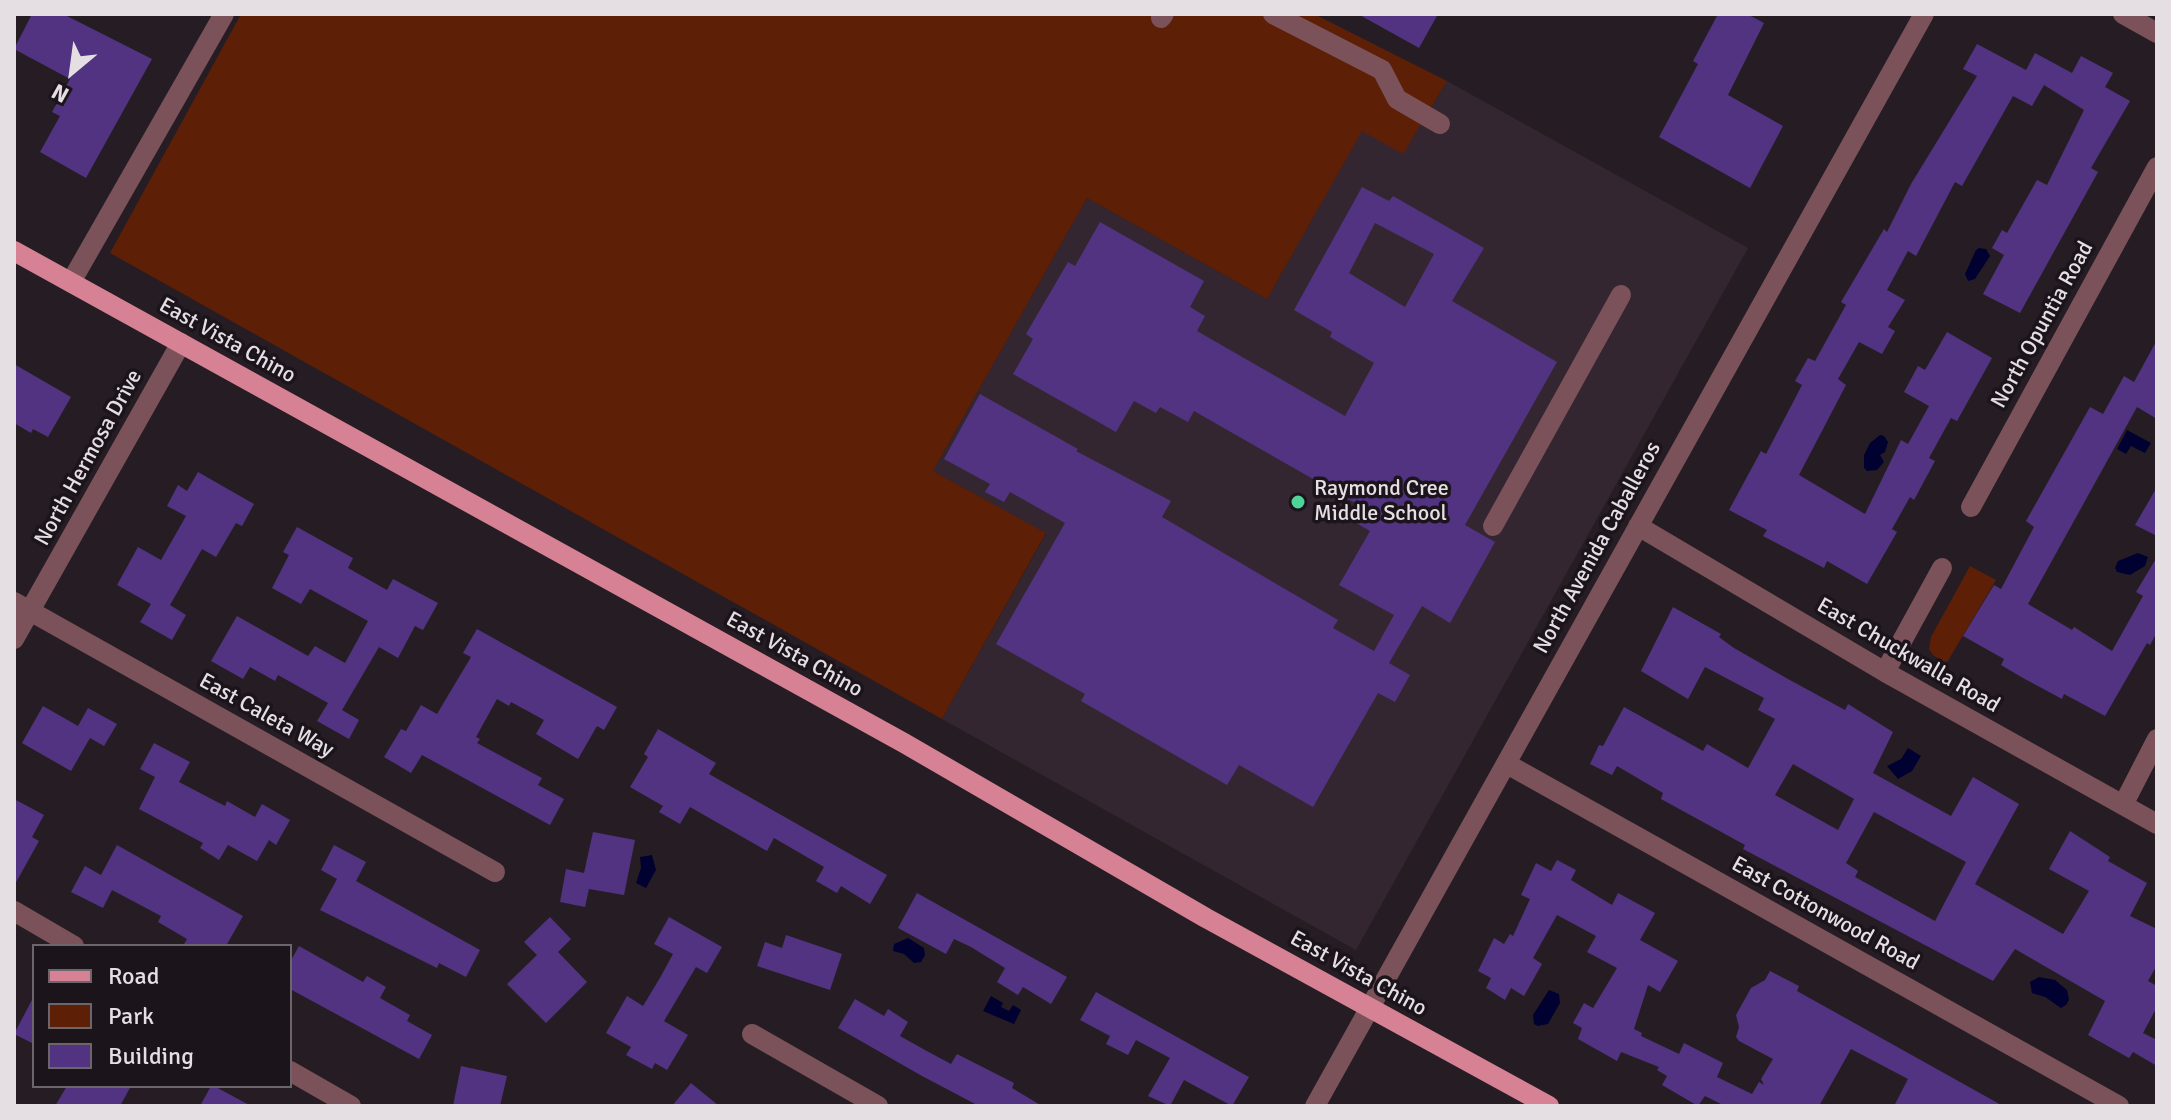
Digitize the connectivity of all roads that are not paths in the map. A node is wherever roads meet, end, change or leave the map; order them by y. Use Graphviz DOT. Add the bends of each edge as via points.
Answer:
graph roads {
  1 [pos="224,14"];
  2 [pos="1273,14"];
  3 [pos="1924,14"];
  4 [pos="2123,14"];
  5 [pos="2157,33"];
  6 [pos="1440,124"];
  7 [pos="2157,167"];
  8 [pos="14,251"];
  9 [pos="71,282"];
  10 [pos="1621,295"];
  11 [pos="181,343"];
  12 [pos="1971,507"];
  13 [pos="1493,526"];
  14 [pos="1638,526"];
  15 [pos="1942,568"];
  16 [pos="22,606"];
  17 [pos="14,639"];
  18 [pos="1885,672"];
  19 [pos="2157,739"];
  20 [pos="1507,764"];
  21 [pos="2123,805"];
  22 [pos="2157,824"];
  23 [pos="495,872"];
  24 [pos="14,911"];
  25 [pos="71,944"];
  26 [pos="1370,1008"];
  27 [pos="752,1034"];
  28 [pos="292,1072"];
  29 [pos="351,1106"];
  30 [pos="878,1106"];
  31 [pos="1315,1106"];
  32 [pos="1549,1106"];
  33 [pos="2119,1106"];
  1 -- 9 [label="street"];
  2 -- 6 [label="street" via="1382,70 1397,99"];
  3 -- 14 [label="street, North Avenida Caballeros"];
  4 -- 5 [label="street"];
  7 -- 12 [label="street, North Opuntia Road"];
  8 -- 9 [label="main road, East Vista Chino"];
  9 -- 11 [label="main road, East Vista Chino"];
  10 -- 13 [label="street"];
  11 -- 16 [label="street, North Hermosa Drive"];
  11 -- 26 [label="main road, East Vista Chino"];
  14 -- 18 [label="street, East Chuckwalla Road"];
  14 -- 20 [label="street, North Avenida Caballeros"];
  15 -- 18 [label="street"];
  16 -- 17 [label="street, North Hermosa Drive"];
  16 -- 23 [label="street, East Caleta Way"];
  18 -- 21 [label="street, East Chuckwalla Road"];
  19 -- 21 [label="street"];
  20 -- 26 [label="street, North Avenida Caballeros"];
  20 -- 33 [label="street, East Cottonwood Road"];
  21 -- 22 [label="street, East Chuckwalla Road"];
  24 -- 25 [label="street"];
  26 -- 31 [label="street, North Avenida Caballeros"];
  26 -- 32 [label="main road, East Vista Chino"];
  27 -- 30 [label="street"];
  28 -- 29 [label="street"];
}
